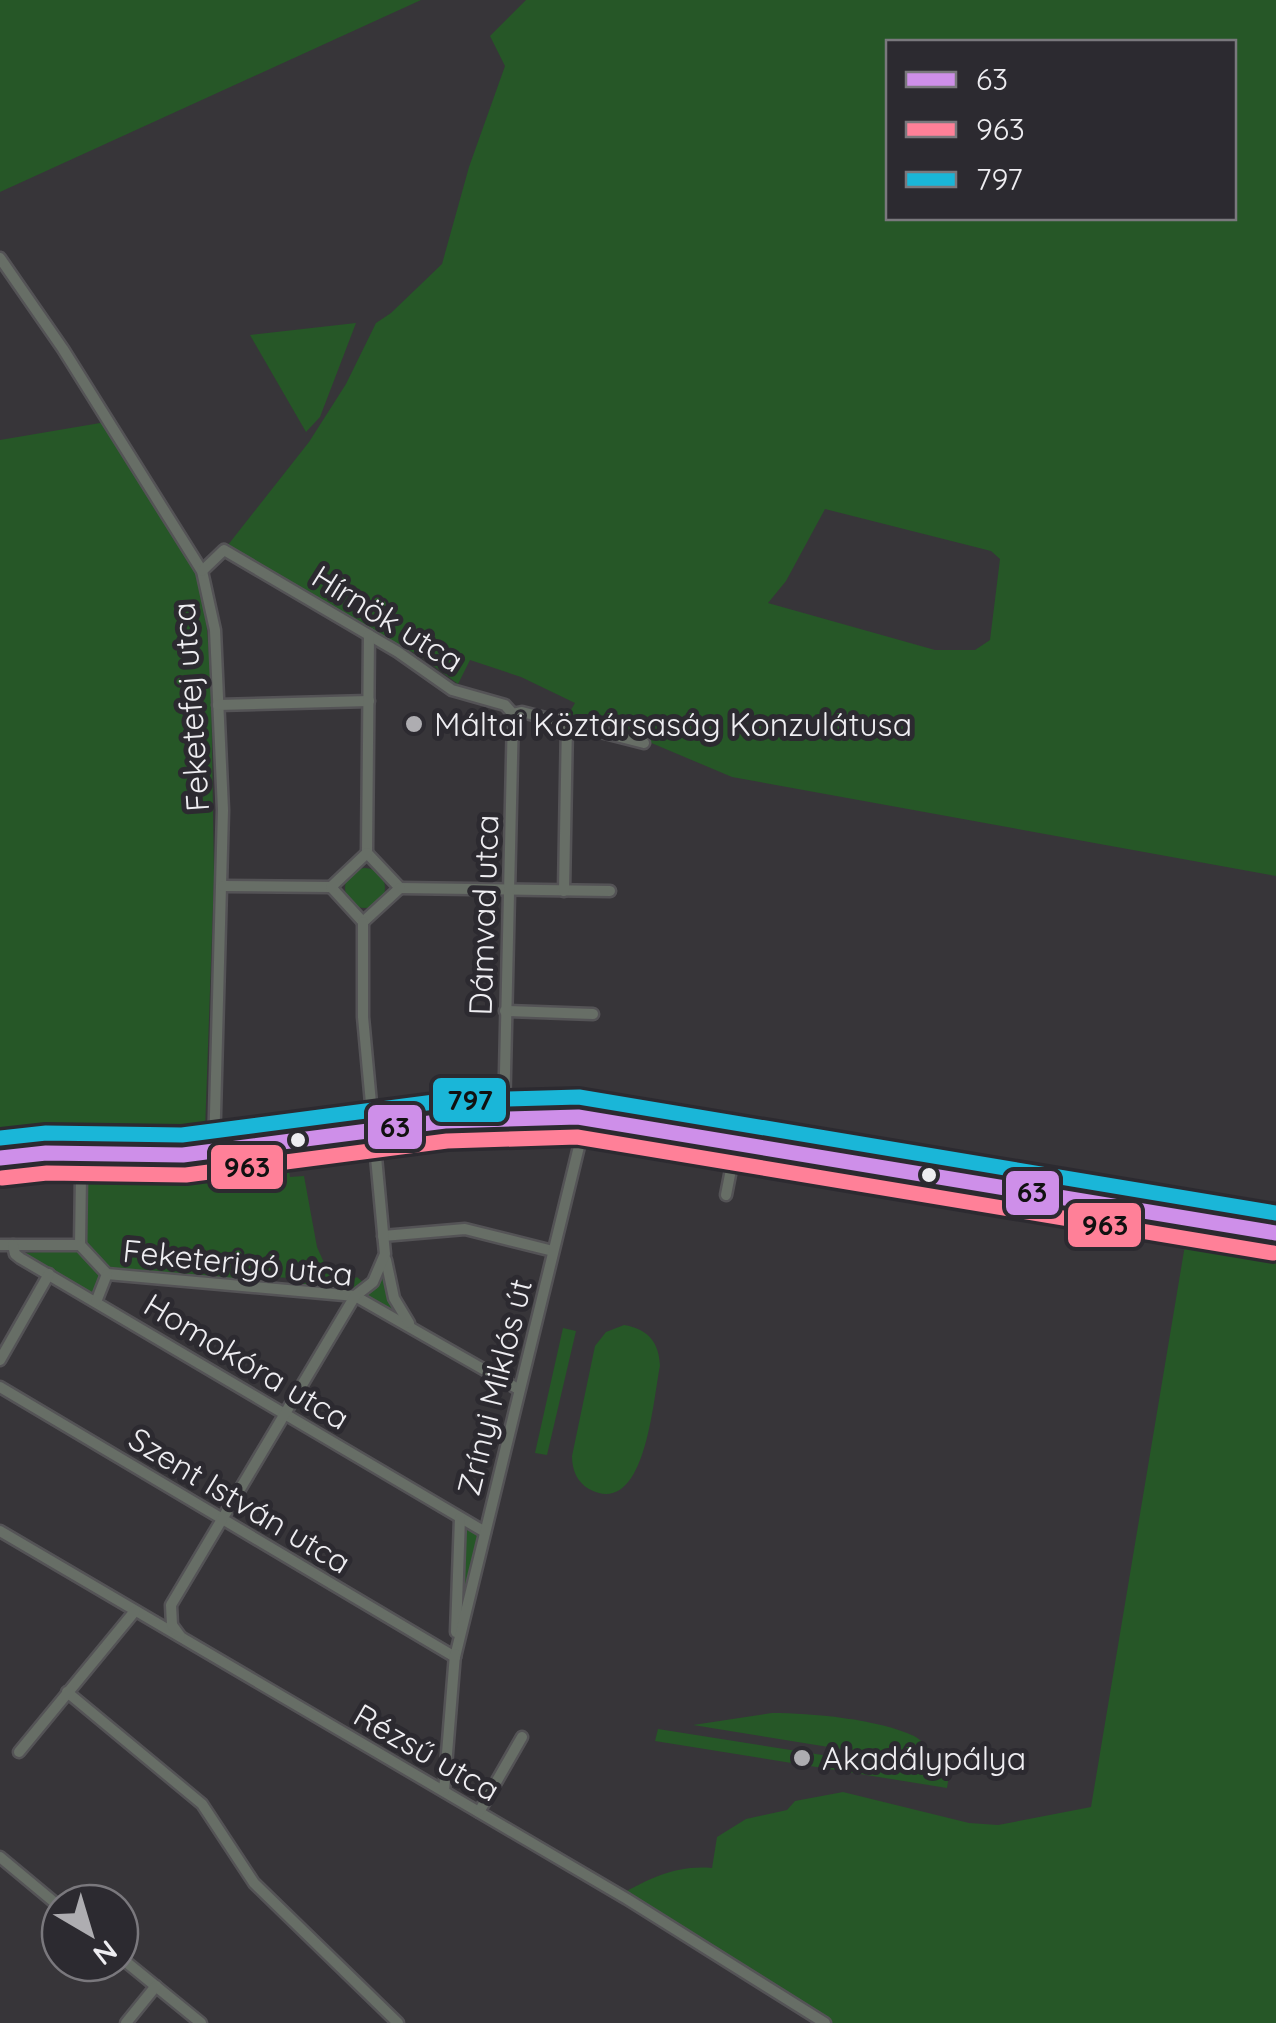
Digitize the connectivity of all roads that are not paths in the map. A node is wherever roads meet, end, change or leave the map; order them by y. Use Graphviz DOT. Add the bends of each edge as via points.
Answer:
graph roads {
  1 [pos="0,258"];
  2 [pos="202,571"];
  3 [pos="370,634"];
  4 [pos="369,701"];
  5 [pos="218,704"];
  6 [pos="514,714"];
  7 [pos="567,723"];
  8 [pos="644,743"];
  9 [pos="368,853"];
  10 [pos="223,886"];
  11 [pos="330,887"];
  12 [pos="400,888"];
  13 [pos="509,890"];
  14 [pos="564,891"];
  15 [pos="610,891"];
  16 [pos="363,922"];
  17 [pos="505,1011"];
  18 [pos="593,1014"];
  19 [pos="504,1118"];
  20 [pos="582,1119"];
  21 [pos="373,1134"];
  22 [pos="736,1144"];
  23 [pos="214,1152"];
  24 [pos="67,1153"];
  25 [pos="0,1158"];
  26 [pos="726,1194"];
  27 [pos="1276,1233"];
  28 [pos="384,1236"];
  29 [pos="0,1244"];
  30 [pos="13,1245"];
  31 [pos="80,1245"];
  32 [pos="552,1252"];
  33 [pos="385,1254"];
  34 [pos="48,1274"];
  35 [pos="107,1274"];
  36 [pos="355,1296"];
  37 [pos="96,1302"];
  38 [pos="413,1329"];
  39 [pos="0,1360"];
  40 [pos="0,1387"];
  41 [pos="518,1389"];
  42 [pos="286,1413"];
  43 [pos="460,1518"];
  44 [pos="223,1520"];
  45 [pos="0,1531"];
  46 [pos="484,1532"];
  47 [pos="171,1605"];
  48 [pos="139,1613"];
  49 [pos="187,1642"];
  50 [pos="455,1656"];
  51 [pos="67,1692"];
  52 [pos="522,1737"];
  53 [pos="19,1752"];
  54 [pos="444,1791"];
  55 [pos="479,1812"];
  56 [pos="0,1858"];
  57 [pos="40,1891"];
  58 [pos="140,1973"];
  59 [pos="156,1986"];
  60 [pos="126,2023"];
  61 [pos="201,2023"];
  62 [pos="398,2023"];
  63 [pos="826,2023"];
  1 -- 2 [label="street, Feketefej utca"];
  2 -- 3 [label="street, Hírnök utca" via="224,550"];
  2 -- 5 [label="street, Feketefej utca" via="214,618"];
  3 -- 4 [label="street"];
  3 -- 6 [label="street, Hírnök utca" via="452,690 506,705"];
  4 -- 5 [label="street"];
  4 -- 9 [label="street"];
  5 -- 10 [label="street, Feketefej utca"];
  6 -- 7 [label="street, Hírnök utca"];
  6 -- 13 [label="street, Dámvad utca"];
  7 -- 8 [label="street, Hírnök utca"];
  7 -- 14 [label="street"];
  9 -- 11 [label="street"];
  9 -- 12 [label="street"];
  10 -- 11 [label="street"];
  10 -- 23 [label="street, Feketefej utca"];
  11 -- 16 [label="street"];
  12 -- 13 [label="street"];
  12 -- 16 [label="street"];
  13 -- 14 [label="street"];
  13 -- 17 [label="street, Dámvad utca"];
  14 -- 15 [label="street"];
  16 -- 21 [label="street"];
  17 -- 18 [label="street"];
  17 -- 19 [label="street, Dámvad utca"];
  19 -- 20 [label="street"];
  19 -- 21 [label="street"];
  20 -- 22 [label="street"];
  20 -- 32 [label="street, Zrínyi Miklós út"];
  21 -- 23 [label="street"];
  21 -- 28 [label="street"];
  22 -- 26 [label="street"];
  22 -- 27 [label="street"];
  23 -- 24 [label="street"];
  24 -- 25 [label="street"];
  24 -- 31 [label="street" via="80,1176"];
  28 -- 32 [label="street" via="465,1229"];
  28 -- 33 [label="street"];
  29 -- 30 [label="street, Feketerigó utca"];
  30 -- 31 [label="street, Feketerigó utca"];
  30 -- 34 [label="street, Homokóra utca" via="15,1254"];
  31 -- 35 [label="street, Feketerigó utca"];
  32 -- 41 [label="street, Zrínyi Miklós út"];
  33 -- 36 [label="street" via="373,1282"];
  33 -- 38 [label="street" via="394,1298"];
  34 -- 37 [label="street, Homokóra utca"];
  34 -- 39 [label="street"];
  35 -- 36 [label="street, Feketerigó utca"];
  35 -- 37 [label="street"];
  36 -- 38 [label="street, Feketerigó utca"];
  36 -- 42 [label="street"];
  37 -- 42 [label="street, Homokóra utca"];
  38 -- 41 [label="street, Feketerigó utca"];
  40 -- 44 [label="street, Szent István utca"];
  41 -- 46 [label="street, Zrínyi Miklós út"];
  42 -- 43 [label="street, Homokóra utca"];
  42 -- 44 [label="street"];
  43 -- 46 [label="street, Homokóra utca"];
  43 -- 50 [label="street, Zrínyi Miklós út"];
  44 -- 47 [label="street"];
  44 -- 50 [label="street, Szent István utca"];
  45 -- 48 [label="street, Rézsű utca"];
  46 -- 50 [label="street, Zrínyi Miklós út"];
  47 -- 48 [label="street" via="154,1615"];
  47 -- 49 [label="street" via="172,1625"];
  48 -- 49 [label="street, Rézsű utca"];
  48 -- 51 [label="street"];
  49 -- 54 [label="street, Rézsű utca"];
  50 -- 54 [label="street, Zrínyi Miklós út"];
  51 -- 53 [label="street"];
  51 -- 62 [label="street" via="202,1804 254,1883"];
  52 -- 55 [label="street"];
  54 -- 55 [label="street, Rézsű utca"];
  55 -- 63 [label="street, Rézsű utca"];
  56 -- 57 [label="street"];
  58 -- 59 [label="street"];
  59 -- 60 [label="street"];
  59 -- 61 [label="street"];
}
